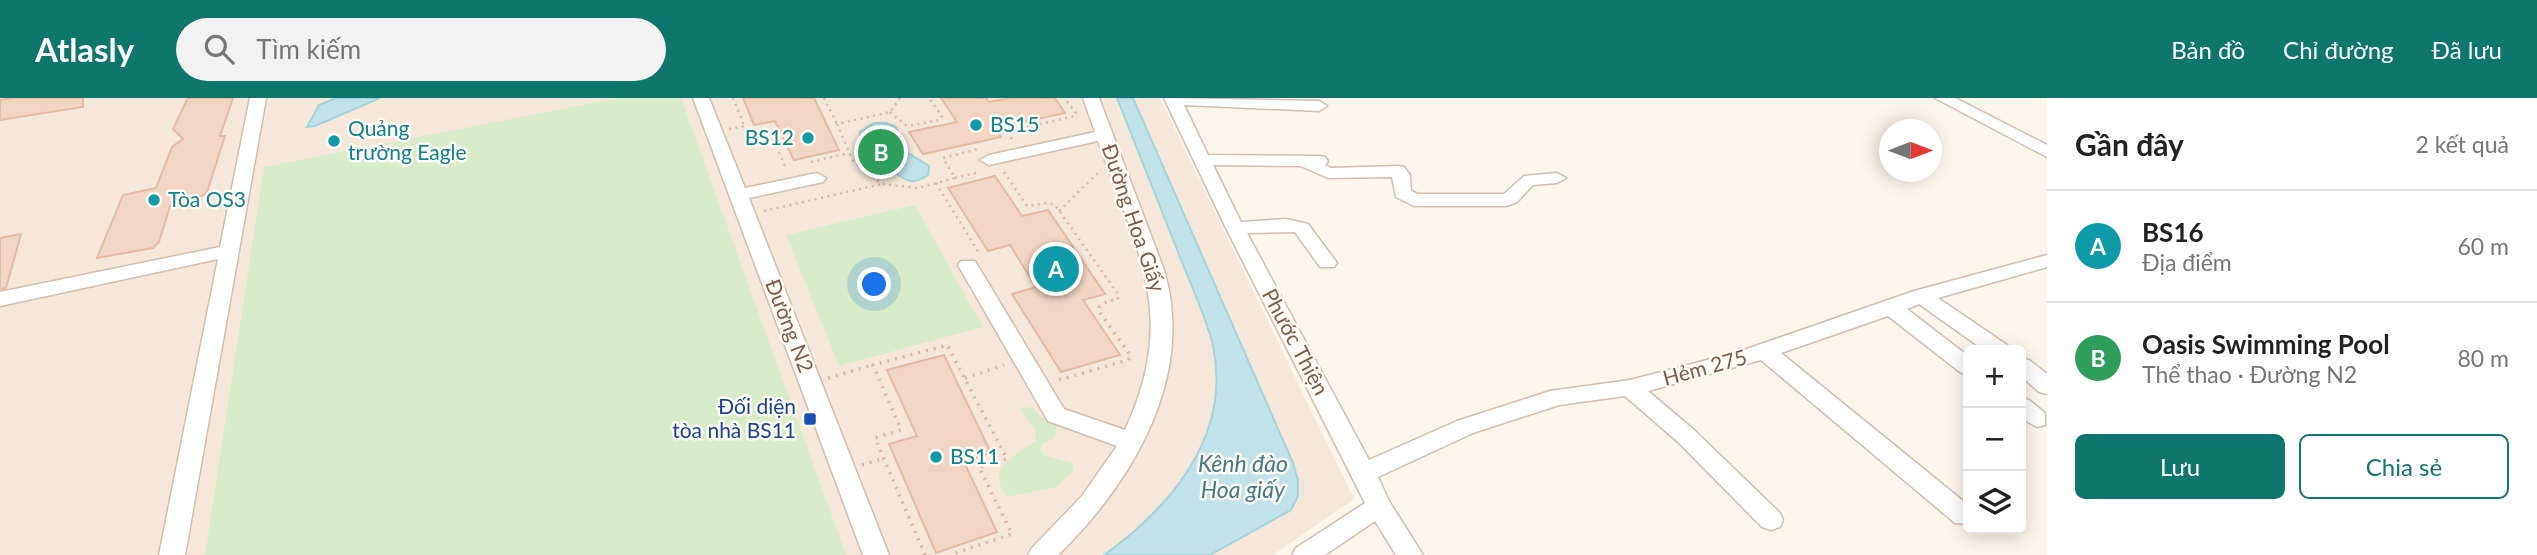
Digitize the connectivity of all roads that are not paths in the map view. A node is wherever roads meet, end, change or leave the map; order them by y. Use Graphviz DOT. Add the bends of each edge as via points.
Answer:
graph roads {
  1 [pos="258,98"];
  2 [pos="701,98"];
  3 [pos="1091,98"];
  4 [pos="1943,98"];
  5 [pos="1172,99"];
  6 [pos="1319,106"];
  7 [pos="1108,146"];
  8 [pos="2047,152"];
  9 [pos="1046,157"];
  10 [pos="1202,160"];
  11 [pos="1305,161"];
  12 [pos="1334,161"];
  13 [pos="989,162"];
  14 [pos="814,170"];
  15 [pos="1557,178"];
  16 [pos="738,195"];
  17 [pos="1235,228"];
  18 [pos="229,251"];
  19 [pos="2047,261"];
  20 [pos="976,263"];
  21 [pos="1327,263"];
  22 [pos="1921,296"];
  23 [pos="0,299"];
  24 [pos="1891,308"];
  25 [pos="1992,345"];
  26 [pos="1765,351"];
  27 [pos="1963,362"];
  28 [pos="2026,369"];
  29 [pos="2047,386"];
  30 [pos="1630,388"];
  31 [pos="1132,442"];
  32 [pos="1364,472"];
  33 [pos="1379,506"];
  34 [pos="1963,515"];
  35 [pos="1771,520"];
  36 [pos="172,555"];
  37 [pos="876,555"];
  38 [pos="1041,555"];
  39 [pos="1305,555"];
  40 [pos="1410,555"];
  1 -- 18 [label="street"];
  2 -- 16 [label="street, Đường N2"];
  3 -- 7 [label="street, Đường Hoa Giấy"];
  4 -- 8 [label="street"];
  5 -- 6 [label="street"];
  5 -- 10 [label="street, Phước Thiện"];
  7 -- 9 [label="street"];
  7 -- 13 [label="street"];
  7 -- 31 [label="street, Đường Hoa Giấy" via="1157,279 1163,314 1157,371"];
  10 -- 11 [label="street"];
  10 -- 17 [label="street, Phước Thiện"];
  11 -- 12 [label="street"];
  11 -- 15 [label="street" via="1328,173 1398,172 1402,193 1414,200 1507,200 1515,197 1525,182"];
  14 -- 16 [label="street"];
  16 -- 37 [label="street, Đường N2"];
  17 -- 21 [label="street" via="1286,225 1301,229"];
  17 -- 32 [label="street, Phước Thiện"];
  18 -- 23 [label="street"];
  18 -- 36 [label="street"];
  19 -- 22 [label="street, Hẻm 275"];
  20 -- 31 [label="street" via="1022,359 1056,415"];
  22 -- 24 [label="street, Hẻm 275"];
  22 -- 25 [label="street"];
  24 -- 26 [label="street, Hẻm 275"];
  24 -- 27 [label="street"];
  26 -- 30 [label="street, Hẻm 275"];
  26 -- 34 [label="street"];
  28 -- 29 [label="street"];
  30 -- 32 [label="street, Hẻm 275" via="1558,397 1465,427"];
  30 -- 35 [label="street"];
  31 -- 38 [label="street, Đường Hoa Giấy" via="1098,494"];
  32 -- 33 [label="street, Phước Thiện"];
  33 -- 39 [label="street"];
  33 -- 40 [label="street, Phước Thiện"];
}
